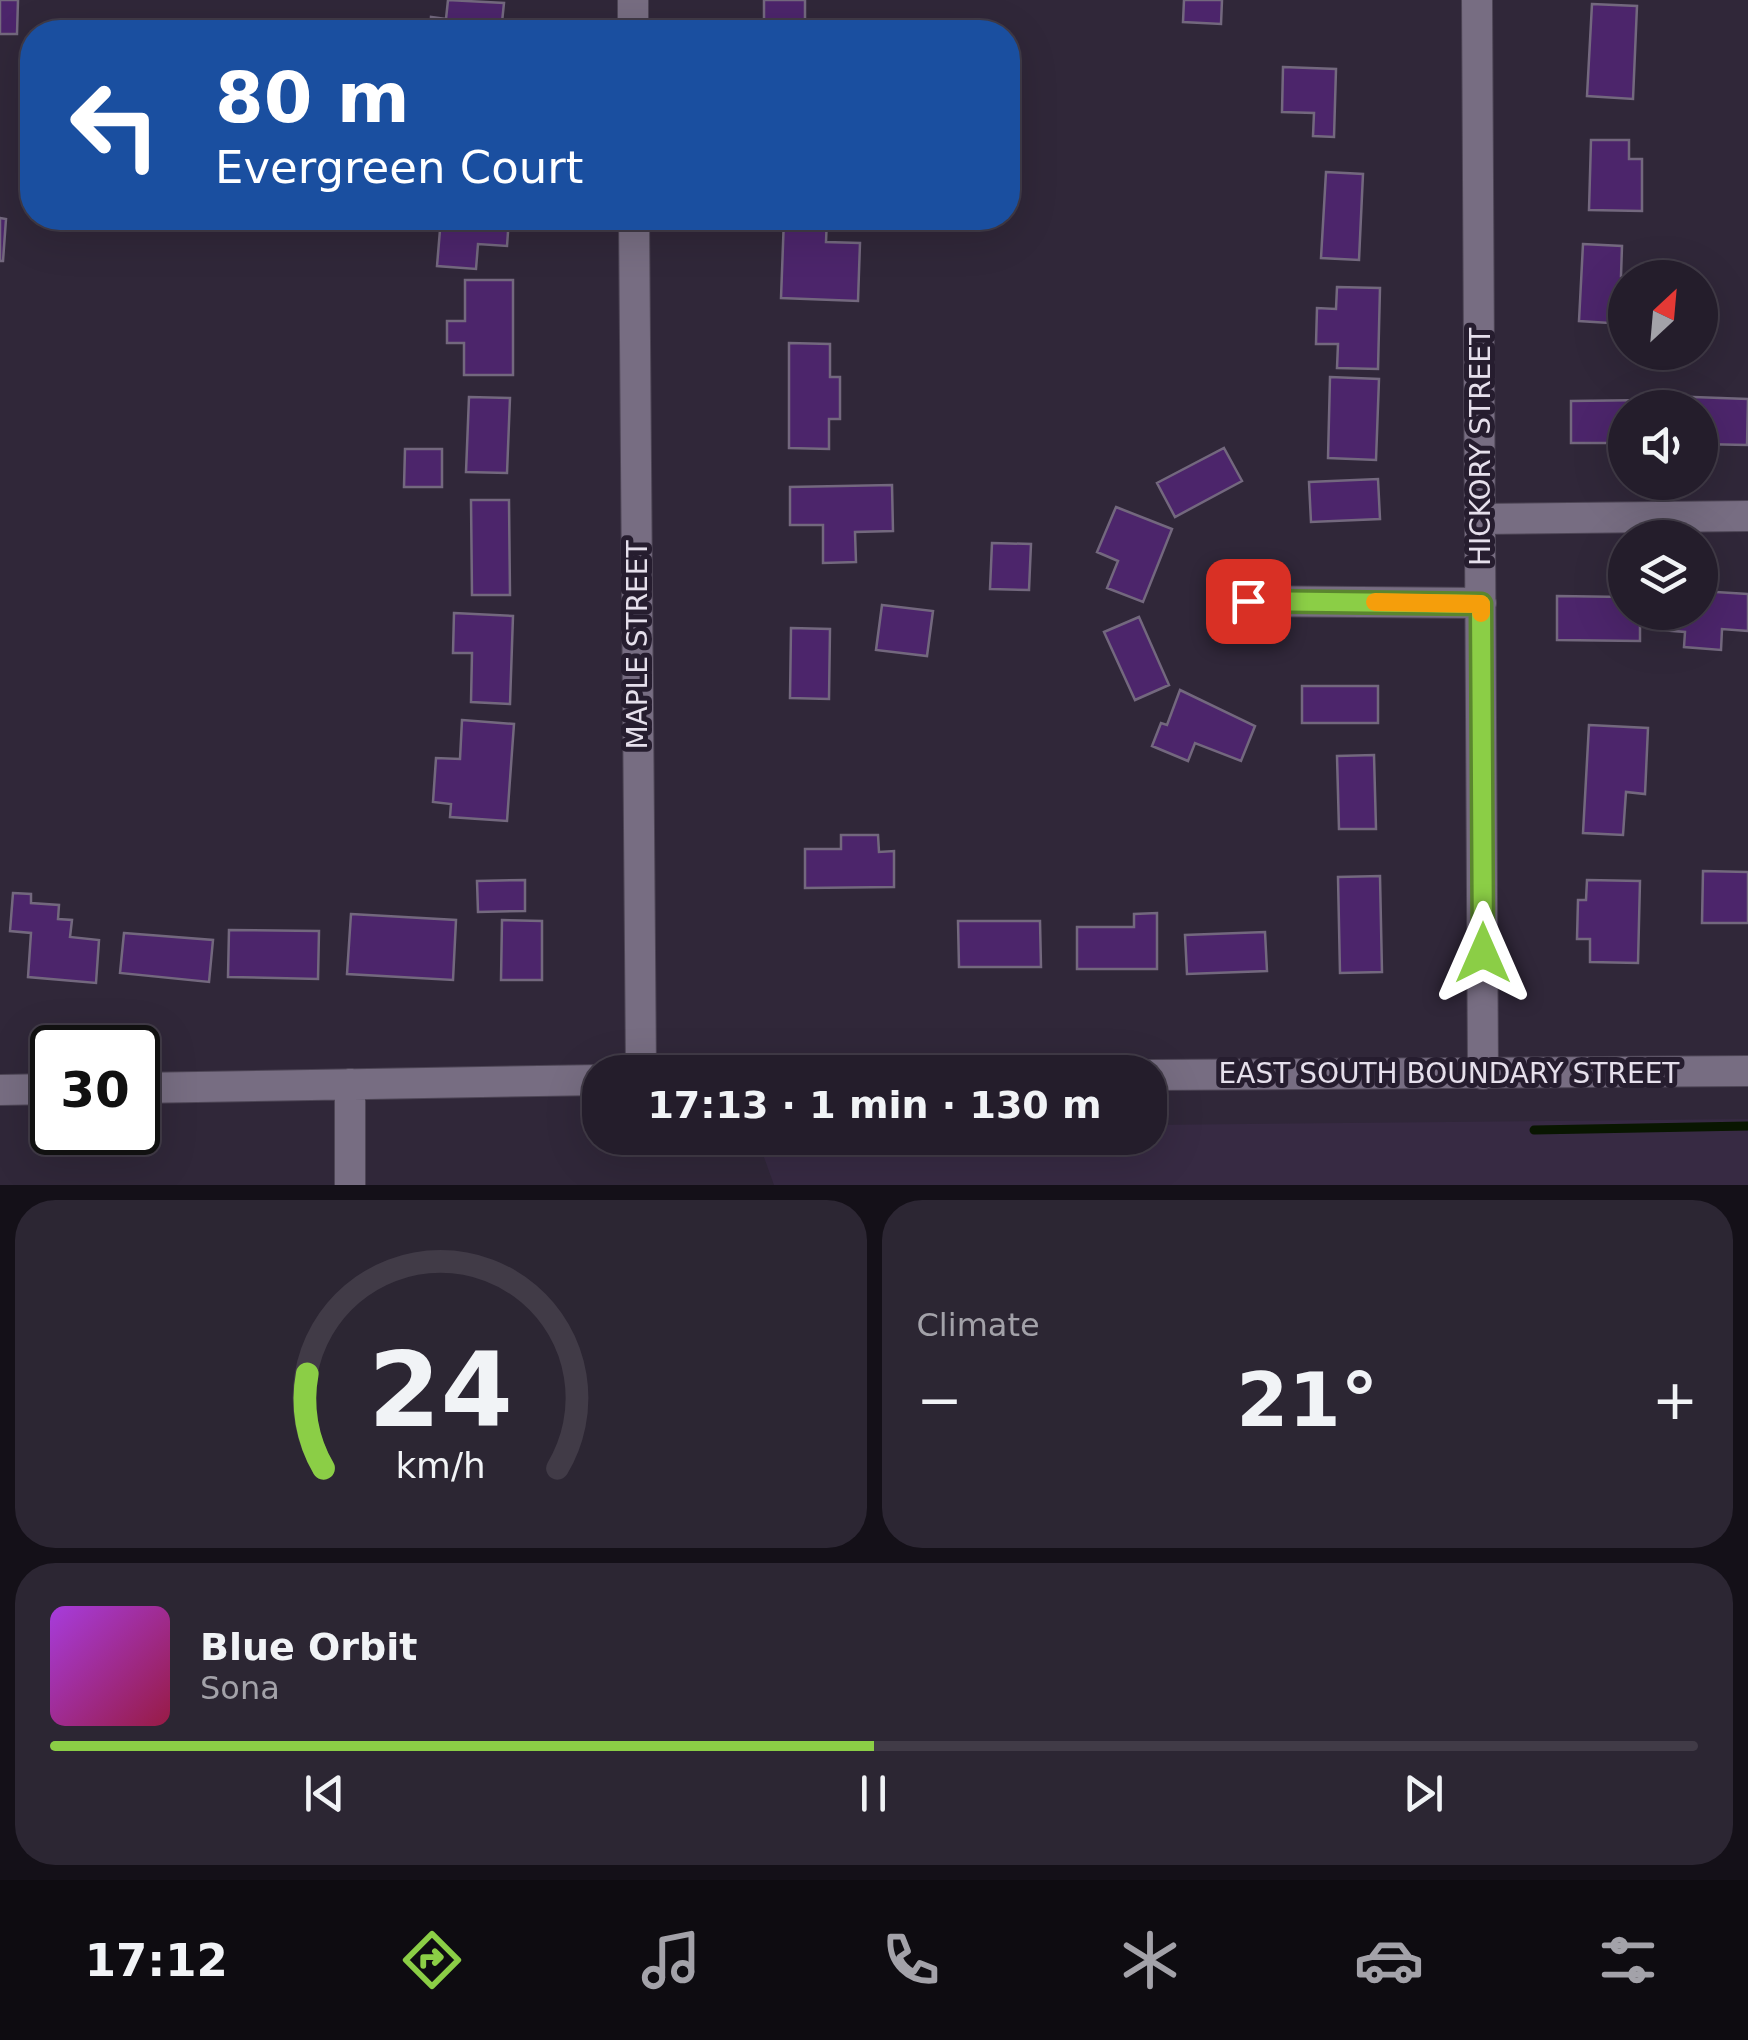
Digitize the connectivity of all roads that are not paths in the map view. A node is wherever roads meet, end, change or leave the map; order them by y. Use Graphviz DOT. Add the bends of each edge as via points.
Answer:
graph roads {
  1 [pos="1477,0"];
  2 [pos="634,230"];
  3 [pos="1748,516"];
  4 [pos="1481,519"];
  5 [pos="1248,601"];
  6 [pos="1481,604"];
  7 [pos="641,1055"];
  8 [pos="1748,1072"];
  9 [pos="1483,1074"];
  10 [pos="1167,1075"];
  11 [pos="582,1080"];
  12 [pos="350,1084"];
  13 [pos="160,1088"];
  14 [pos="30,1089"];
  15 [pos="0,1090"];
  16 [pos="350,1185"];
  1 -- 4 [label="street, HICKORY STREET"];
  2 -- 7 [label="street, MAPLE STREET"];
  3 -- 4 [label="street"];
  4 -- 6 [label="street, HICKORY STREET"];
  5 -- 6 [label="street"];
  6 -- 9 [label="street, HICKORY STREET"];
  8 -- 9 [label="street, EAST SOUTH BOUNDARY STREET"];
  9 -- 10 [label="street, EAST SOUTH BOUNDARY STREET"];
  11 -- 12 [label="street"];
  12 -- 13 [label="street"];
  12 -- 16 [label="street"];
  14 -- 15 [label="street"];
}
